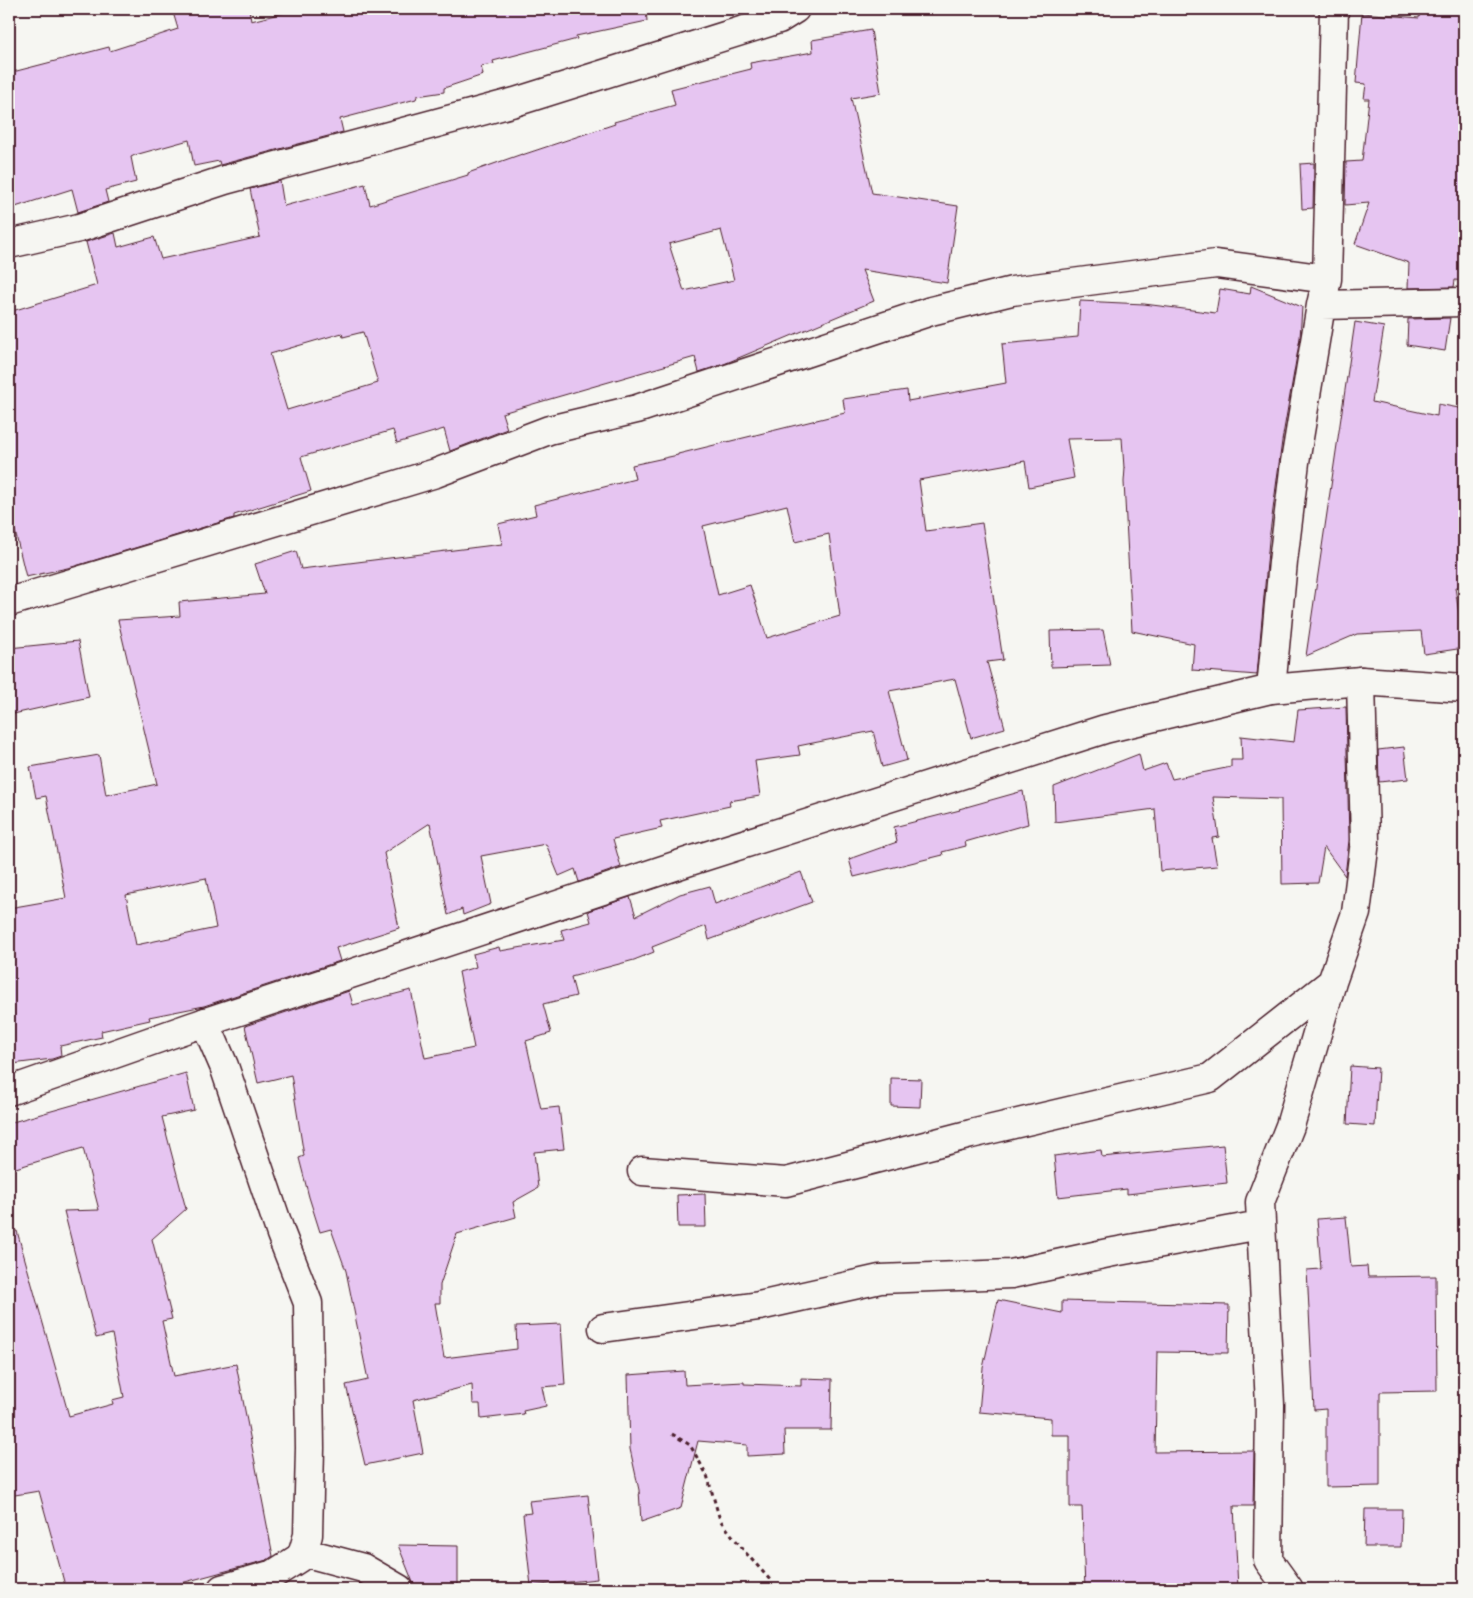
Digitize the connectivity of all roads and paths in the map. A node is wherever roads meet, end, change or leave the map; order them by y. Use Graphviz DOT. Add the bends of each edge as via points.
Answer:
graph roads {
  1 [pos="795,9"];
  2 [pos="1334,9"];
  3 [pos="9,244"];
  4 [pos="1327,279"];
  5 [pos="1464,302"];
  6 [pos="1321,305"];
  7 [pos="9,602"];
  8 [pos="1361,681"];
  9 [pos="1464,688"];
  10 [pos="1271,689"];
  11 [pos="1332,982"];
  12 [pos="205,1022"];
  13 [pos="9,1091"];
  14 [pos="642,1171"];
  15 [pos="1260,1214"];
  16 [pos="603,1328"];
  17 [pos="672,1434"];
  18 [pos="303,1552"];
  19 [pos="1268,1560"];
  20 [pos="771,1581"];
  21 [pos="222,1589"];
  22 [pos="399,1589"];
  23 [pos="1267,1589"];
  24 [pos="1289,1589"];
  1 -- 3 [label="street" via="779,19 515,102 225,180 79,228"];
  2 -- 4 [label="street"];
  4 -- 6 [label="street"];
  4 -- 7 [label="street" via="1216,264 1012,291 931,310 637,409 549,430 436,473"];
  5 -- 6 [label="street"];
  6 -- 10 [label="street" via="1294,471"];
  8 -- 9 [label="street"];
  8 -- 10 [label="street"];
  8 -- 11 [label="street" via="1365,841 1356,913"];
  10 -- 12 [label="street" via="1105,729 703,857"];
  11 -- 14 [label="street" via="1210,1078 971,1134 786,1182"];
  11 -- 15 [label="street" via="1290,1126"];
  12 -- 13 [label="street"];
  12 -- 18 [label="street" via="224,1066 308,1304 308,1534"];
  15 -- 16 [label="street" via="1010,1274 880,1279 758,1306"];
  15 -- 19 [label="street" via="1272,1454"];
  17 -- 20 [label="path" via="690,1445 707,1475 720,1520"];
  18 -- 21 [label="street" via="274,1574"];
  18 -- 22 [label="street" via="363,1568"];
  19 -- 23 [label="street"];
  19 -- 24 [label="street"];
}
